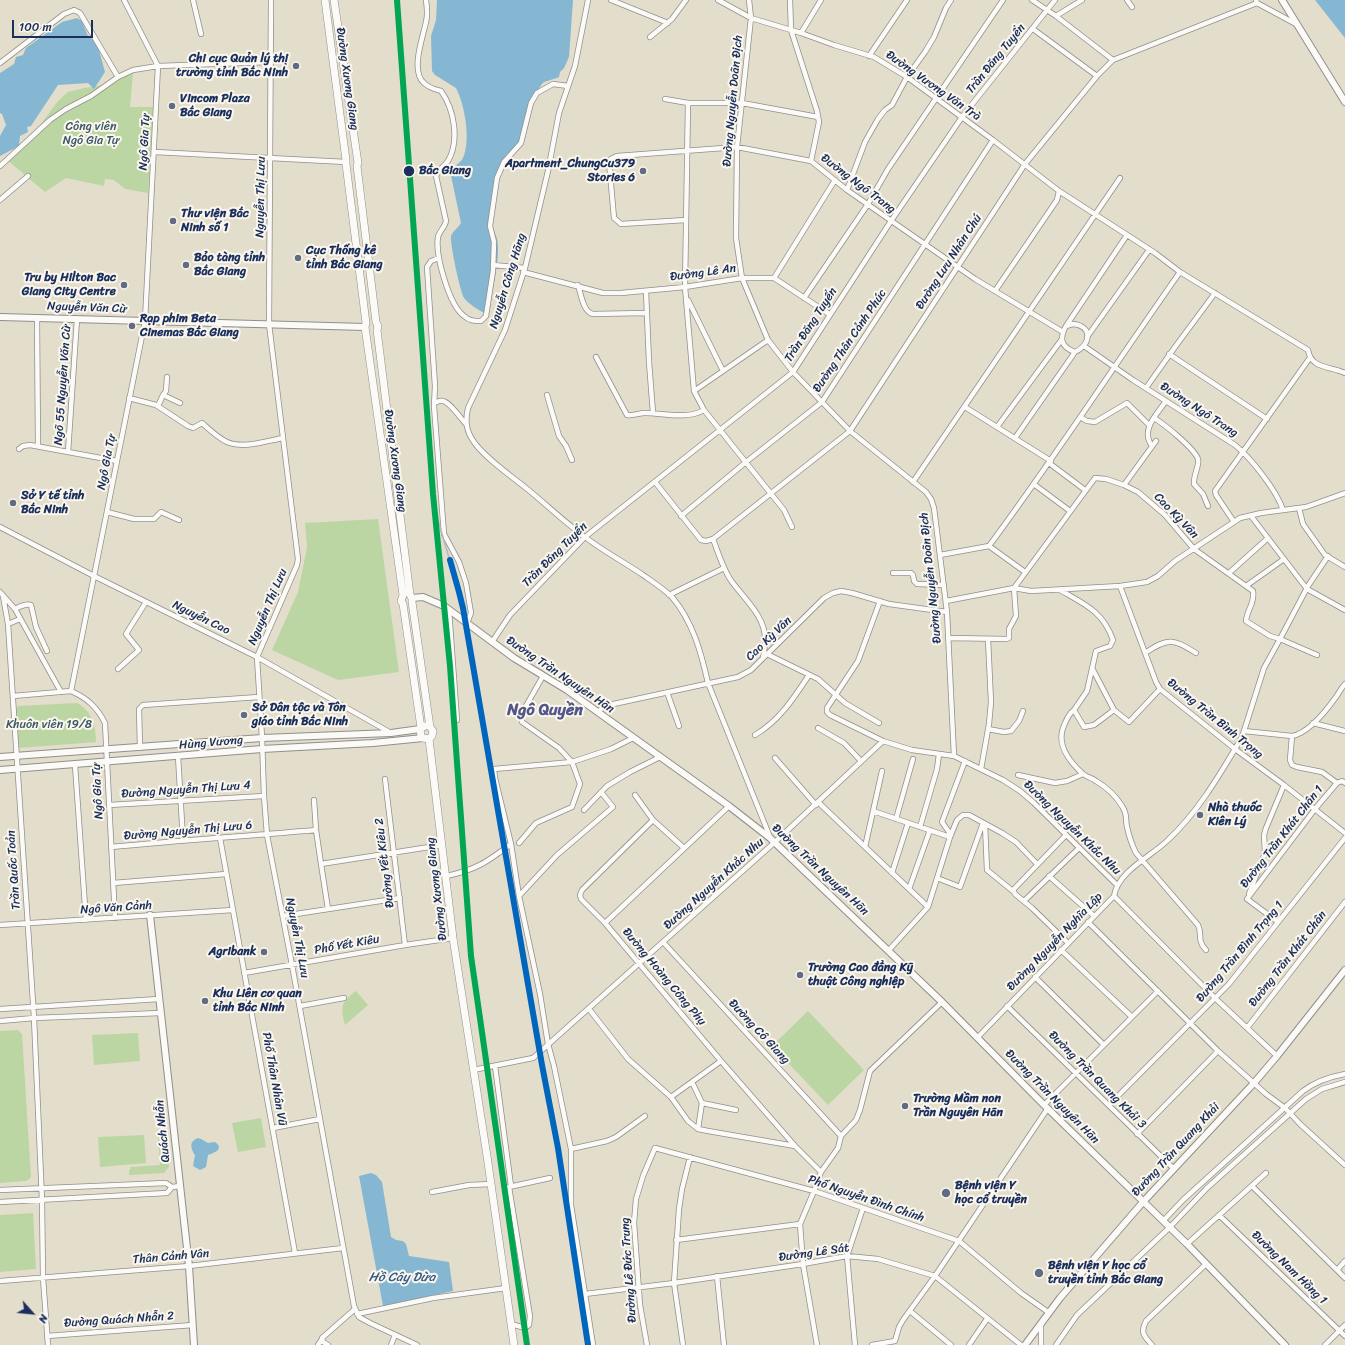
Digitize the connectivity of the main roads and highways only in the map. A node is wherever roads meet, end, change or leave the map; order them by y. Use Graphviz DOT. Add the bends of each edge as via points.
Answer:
graph roads {
  1 [pos="325,0"];
  2 [pos="334,0"];
  3 [pos="346,163"];
  4 [pos="357,163"];
  5 [pos="376,322"];
  6 [pos="366,327"];
  7 [pos="377,330"];
  8 [pos="403,595"];
  9 [pos="412,598"];
  10 [pos="403,604"];
  11 [pos="430,727"];
  12 [pos="421,729"];
  13 [pos="426,739"];
  14 [pos="514,1345"];
  1 -- 3 [label="main road, Đường Xương Giang"];
  2 -- 4 [label="main road, Đường Xương Giang"];
  3 -- 4 [label="main road" via="351,157"];
  3 -- 6 [label="main road, Đường Xương Giang"];
  4 -- 5 [label="main road, Đường Xương Giang"];
  5 -- 6 [label="main road" via="371,320"];
  5 -- 7 [label="main road"];
  6 -- 7 [label="main road" via="372,333"];
  6 -- 8 [label="main road, Đường Xương Giang"];
  7 -- 9 [label="main road, Đường Xương Giang"];
  8 -- 9 [label="main road" via="406,593"];
  8 -- 10 [label="main road"];
  9 -- 10 [label="main road" via="409,605"];
  9 -- 11 [label="main road, Đường Xương Giang"];
  10 -- 12 [label="main road"];
  11 -- 12 [label="main road"];
  11 -- 13 [label="main road" via="433,734"];
  12 -- 13 [label="main road" via="421,736"];
  13 -- 14 [label="main road, Đường Xương Giang"];
}
